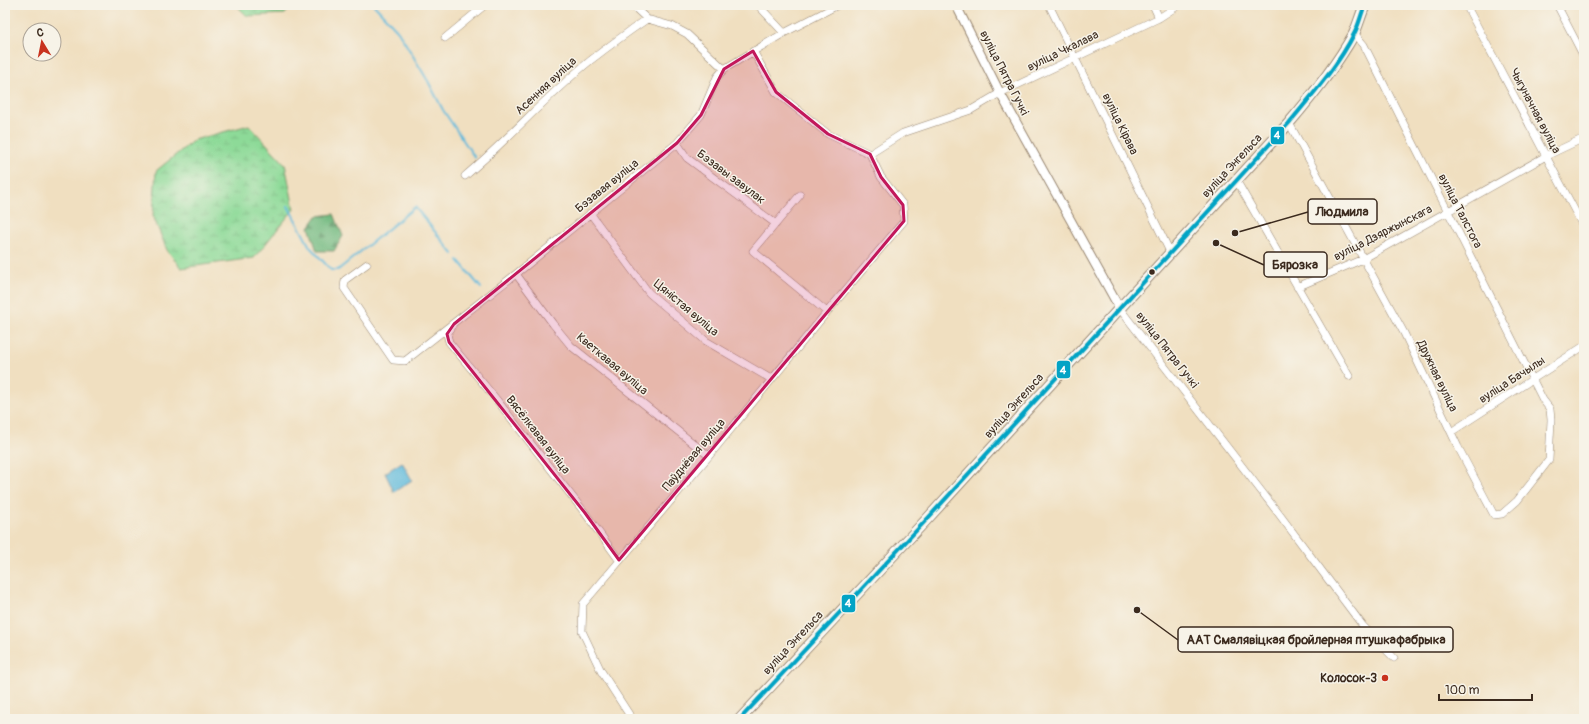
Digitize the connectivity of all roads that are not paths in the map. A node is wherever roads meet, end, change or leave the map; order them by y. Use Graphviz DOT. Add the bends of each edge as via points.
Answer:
graph roads {
  1 [pos="485,5"];
  2 [pos="632,5"];
  3 [pos="758,5"];
  4 [pos="838,5"];
  5 [pos="956,5"];
  6 [pos="1049,5"];
  7 [pos="1153,5"];
  8 [pos="1179,5"];
  9 [pos="1365,5"];
  10 [pos="1466,5"];
  11 [pos="1557,5"];
  12 [pos="827,8"];
  13 [pos="1159,18"];
  14 [pos="647,19"];
  15 [pos="1354,33"];
  16 [pos="784,34"];
  17 [pos="445,38"];
  18 [pos="754,51"];
  19 [pos="1075,57"];
  20 [pos="1584,57"];
  21 [pos="724,69"];
  22 [pos="1000,93"];
  23 [pos="1289,123"];
  24 [pos="1584,138"];
  25 [pos="677,143"];
  26 [pos="870,154"];
  27 [pos="1546,156"];
  28 [pos="465,176"];
  29 [pos="1236,180"];
  30 [pos="800,196"];
  31 [pos="1448,212"];
  32 [pos="590,213"];
  33 [pos="776,224"];
  34 [pos="1584,228"];
  35 [pos="1170,252"];
  36 [pos="1362,259"];
  37 [pos="367,264"];
  38 [pos="516,274"];
  39 [pos="1297,287"];
  40 [pos="1120,309"];
  41 [pos="827,312"];
  42 [pos="454,324"];
  43 [pos="1584,346"];
  44 [pos="1349,376"];
  45 [pos="772,379"];
  46 [pos="1533,380"];
  47 [pos="1543,400"];
  48 [pos="1451,432"];
  49 [pos="709,456"];
  50 [pos="619,560"];
  51 [pos="1394,658"];
  52 [pos="632,719"];
  53 [pos="740,719"];
  1 -- 17 [label="street"];
  2 -- 14 [label="street"];
  3 -- 16 [label="street"];
  4 -- 12 [label="street, Бэзавая вуліца"];
  5 -- 22 [label="street, вуліца Пятра Гучкі"];
  6 -- 19 [label="street, вуліца Кірава"];
  7 -- 13 [label="street"];
  8 -- 13 [label="street, вуліца Чкалава"];
  9 -- 15 [label="main road, вуліца Энгельса"];
  10 -- 27 [label="street, Чыгуначная вуліца"];
  11 -- 20 [label="street"];
  12 -- 16 [label="street, Бэзавая вуліца"];
  13 -- 19 [label="street, вуліца Чкалава"];
  14 -- 21 [label="street" via="672,26 687,34"];
  14 -- 28 [label="street, Асенняя вуліца" via="590,60"];
  15 -- 23 [label="main road, вуліца Энгельса" via="1323,82"];
  15 -- 31 [label="street, вуліца Талстога" via="1364,45"];
  16 -- 18 [label="street, Бэзавая вуліца"];
  18 -- 21 [label="street, Бэзавая вуліца"];
  18 -- 26 [label="street" via="776,92 828,134"];
  19 -- 22 [label="street, вуліца Чкалава"];
  19 -- 35 [label="street, вуліца Кірава"];
  21 -- 25 [label="street, Бэзавая вуліца" via="717,78 701,115"];
  22 -- 26 [label="street, вуліца Чкалава" via="971,110 903,133"];
  22 -- 40 [label="street, вуліца Пятра Гучкі"];
  23 -- 29 [label="main road, вуліца Энгельса"];
  23 -- 36 [label="street, Дружная вуліца"];
  24 -- 27 [label="street, вуліца Дзяржынскага"];
  25 -- 32 [label="street, Бэзавая вуліца"];
  25 -- 33 [label="street, Бэзавы завулак" via="687,158"];
  26 -- 41 [label="street, Паўднёвая вуліца" via="881,177 903,205 904,221"];
  27 -- 31 [label="street, вуліца Дзяржынскага"];
  27 -- 34 [label="street, Чыгуначная вуліца"];
  29 -- 35 [label="main road, вуліца Энгельса"];
  29 -- 39 [label="street"];
  30 -- 33 [label="street"];
  31 -- 36 [label="street, вуліца Дзяржынскага"];
  31 -- 46 [label="street, вуліца Талстога"];
  32 -- 38 [label="street, Бэзавая вуліца"];
  32 -- 45 [label="street, Цяністая вуліца" via="649,293 706,341"];
  33 -- 41 [label="street" via="753,251"];
  35 -- 40 [label="main road, вуліца Энгельса"];
  36 -- 39 [label="street, вуліца Дзяржынскага"];
  36 -- 48 [label="street, Дружная вуліца" via="1404,333"];
  37 -- 42 [label="street, Бэзавая вуліца" via="345,280 344,288 393,360 405,361"];
  38 -- 42 [label="street, Бэзавая вуліца"];
  38 -- 49 [label="street, Кветкавая вуліца" via="571,346"];
  39 -- 44 [label="street"];
  40 -- 51 [label="street, вуліца Пятра Гучкі" via="1363,626"];
  40 -- 53 [label="main road, вуліца Энгельса"];
  41 -- 45 [label="street, Паўднёвая вуліца"];
  42 -- 50 [label="street, Вясёлкавая вуліца" via="447,334 449,342 585,513"];
  43 -- 46 [label="street, вуліца Бачылы"];
  45 -- 49 [label="street, Паўднёвая вуліца"];
  46 -- 47 [label="street, вуліца Талстога"];
  46 -- 48 [label="street, вуліца Бачылы"];
  47 -- 48 [label="street, Дружная вуліца" via="1550,409 1549,460 1516,502 1502,514 1494,515"];
  49 -- 50 [label="street, Паўднёвая вуліца"];
  50 -- 52 [label="street, Паўднёвая вуліца" via="583,604 582,631 601,671"];
}
